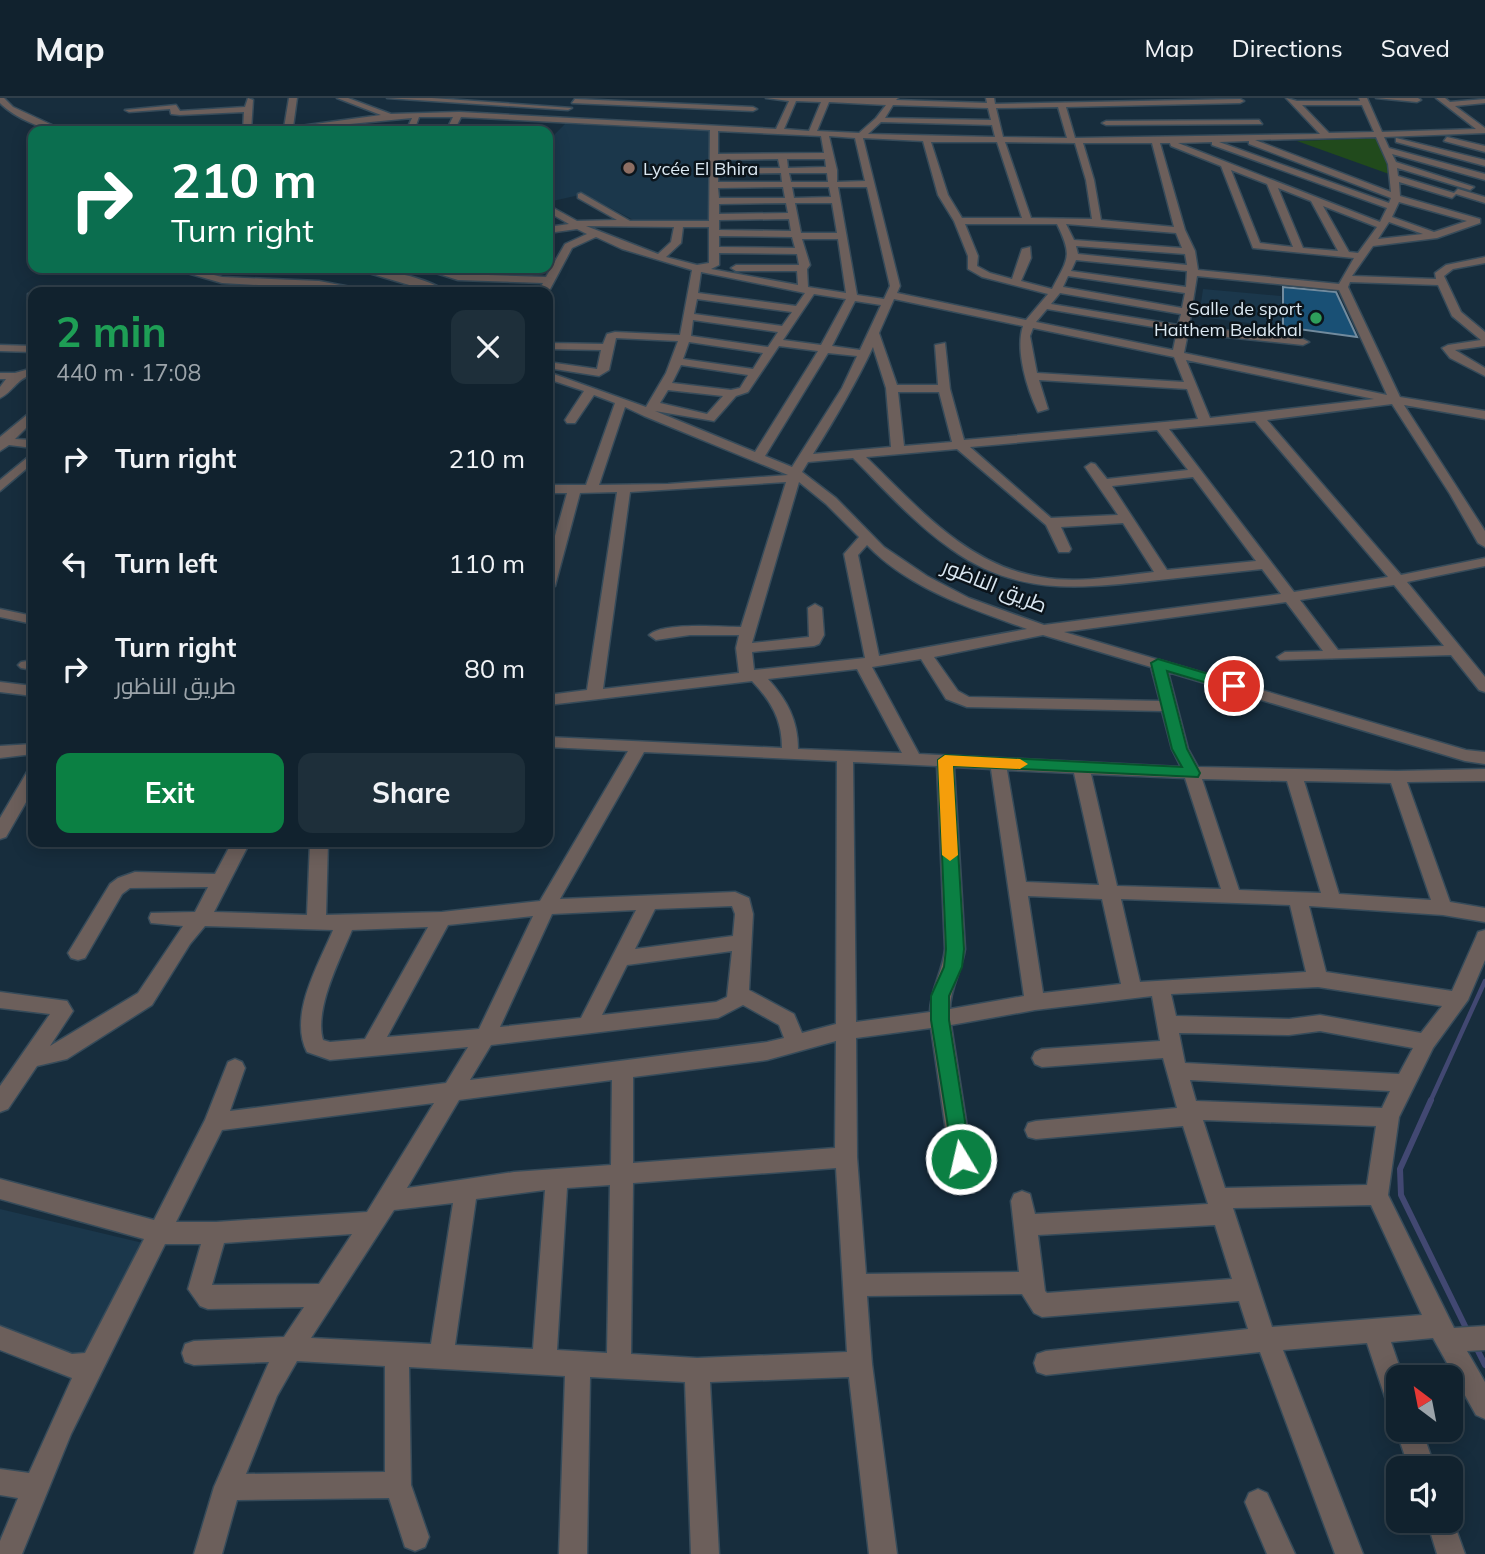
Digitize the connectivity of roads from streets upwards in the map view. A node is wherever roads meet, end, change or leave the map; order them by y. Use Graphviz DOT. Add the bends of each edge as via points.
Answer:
graph roads {
  1 [pos="0,98"];
  2 [pos="249,98"];
  3 [pos="293,98"];
  4 [pos="369,98"];
  5 [pos="391,98"];
  6 [pos="723,98"];
  7 [pos="770,98"];
  8 [pos="1316,98"];
  9 [pos="1380,98"];
  10 [pos="1440,98"];
  11 [pos="121,99"];
  12 [pos="411,99"];
  13 [pos="794,99"];
  14 [pos="827,99"];
  15 [pos="893,100"];
  16 [pos="1417,100"];
  17 [pos="1293,101"];
  18 [pos="1364,101"];
  19 [pos="1483,101"];
  20 [pos="351,102"];
  21 [pos="677,102"];
  22 [pos="991,102"];
  23 [pos="1046,102"];
  24 [pos="1147,102"];
  25 [pos="1241,102"];
  26 [pos="1338,103"];
  27 [pos="572,104"];
  28 [pos="1096,104"];
  29 [pos="1448,104"];
  30 [pos="1061,105"];
  31 [pos="720,108"];
  32 [pos="250,109"];
  33 [pos="753,109"];
  34 [pos="339,110"];
  35 [pos="1156,113"];
  36 [pos="459,114"];
  37 [pos="390,115"];
  38 [pos="666,115"];
  39 [pos="416,116"];
  40 [pos="703,117"];
  41 [pos="726,118"];
  42 [pos="736,118"];
  43 [pos="558,119"];
  44 [pos="363,120"];
  45 [pos="879,120"];
  46 [pos="1259,122"];
  47 [pos="996,123"];
  48 [pos="1106,123"];
  49 [pos="1165,123"];
  50 [pos="1209,123"];
  51 [pos="49,126"];
  52 [pos="248,126"];
  53 [pos="286,126"];
  54 [pos="298,126"];
  55 [pos="358,126"];
  56 [pos="412,126"];
  57 [pos="453,126"];
  58 [pos="552,126"];
  59 [pos="661,126"];
  60 [pos="711,128"];
  61 [pos="746,131"];
  62 [pos="783,133"];
  63 [pos="1424,133"];
  64 [pos="1485,133"];
  65 [pos="812,134"];
  66 [pos="825,135"];
  67 [pos="1327,136"];
  68 [pos="1381,136"];
  69 [pos="859,137"];
  70 [pos="1243,138"];
  71 [pos="1273,138"];
  72 [pos="926,139"];
  73 [pos="1206,139"];
  74 [pos="1226,139"];
  75 [pos="1000,140"];
  76 [pos="1075,140"];
  77 [pos="1112,140"];
  78 [pos="1177,140"];
  79 [pos="1161,141"];
  80 [pos="1485,149"];
  81 [pos="1387,150"];
  82 [pos="829,156"];
  83 [pos="713,157"];
  84 [pos="753,157"];
  85 [pos="786,157"];
  86 [pos="1308,163"];
  87 [pos="1485,163"];
  88 [pos="1225,164"];
  89 [pos="1392,164"];
  90 [pos="1285,169"];
  91 [pos="783,170"];
  92 [pos="833,170"];
  93 [pos="714,171"];
  94 [pos="1260,177"];
  95 [pos="1395,178"];
  96 [pos="1485,178"];
  97 [pos="1271,181"];
  98 [pos="835,184"];
  99 [pos="869,184"];
  100 [pos="786,185"];
  101 [pos="714,186"];
  102 [pos="1470,187"];
  103 [pos="1455,193"];
  104 [pos="581,196"];
  105 [pos="1314,198"];
  106 [pos="837,200"];
  107 [pos="1485,200"];
  108 [pos="714,201"];
  109 [pos="791,201"];
  110 [pos="1395,201"];
  111 [pos="1429,207"];
  112 [pos="553,211"];
  113 [pos="793,216"];
  114 [pos="1027,220"];
  115 [pos="959,221"];
  116 [pos="1060,221"];
  117 [pos="1097,222"];
  118 [pos="1385,222"];
  119 [pos="1481,222"];
  120 [pos="604,223"];
  121 [pos="629,223"];
  122 [pos="679,224"];
  123 [pos="574,225"];
  124 [pos="713,225"];
  125 [pos="553,229"];
  126 [pos="1180,230"];
  127 [pos="592,233"];
  128 [pos="797,235"];
  129 [pos="1437,235"];
  130 [pos="843,236"];
  131 [pos="1071,243"];
  132 [pos="1371,243"];
  133 [pos="1027,249"];
  134 [pos="714,250"];
  135 [pos="1299,250"];
  136 [pos="800,251"];
  137 [pos="1190,251"];
  138 [pos="1345,254"];
  139 [pos="1361,256"];
  140 [pos="660,257"];
  141 [pos="1073,257"];
  142 [pos="553,259"];
  143 [pos="1485,260"];
  144 [pos="713,267"];
  145 [pos="697,268"];
  146 [pos="802,268"];
  147 [pos="1194,271"];
  148 [pos="194,273"];
  149 [pos="220,273"];
  150 [pos="379,273"];
  151 [pos="472,273"];
  152 [pos="550,273"];
  153 [pos="1065,273"];
  154 [pos="222,280"];
  155 [pos="549,280"];
  156 [pos="1015,282"];
  157 [pos="1440,282"];
  158 [pos="1344,283"];
  159 [pos="223,287"];
  160 [pos="339,287"];
  161 [pos="427,287"];
  162 [pos="545,287"];
  163 [pos="807,289"];
  164 [pos="1056,291"];
  165 [pos="1191,291"];
  166 [pos="691,295"];
  167 [pos="852,297"];
  168 [pos="891,299"];
  169 [pos="1046,306"];
  170 [pos="798,310"];
  171 [pos="1187,312"];
  172 [pos="689,316"];
  173 [pos="1029,324"];
  174 [pos="1182,329"];
  175 [pos="785,330"];
  176 [pos="874,334"];
  177 [pos="685,338"];
  178 [pos="1485,338"];
  179 [pos="1303,342"];
  180 [pos="1485,343"];
  181 [pos="941,345"];
  182 [pos="553,346"];
  183 [pos="607,347"];
  184 [pos="775,347"];
  185 [pos="0,348"];
  186 [pos="28,349"];
  187 [pos="825,349"];
  188 [pos="1178,353"];
  189 [pos="866,354"];
  190 [pos="676,361"];
  191 [pos="553,366"];
  192 [pos="28,372"];
  193 [pos="757,373"];
  194 [pos="1485,373"];
  195 [pos="0,376"];
  196 [pos="15,376"];
  197 [pos="1032,376"];
  198 [pos="553,377"];
  199 [pos="666,386"];
  200 [pos="1189,386"];
  201 [pos="892,388"];
  202 [pos="944,389"];
  203 [pos="591,390"];
  204 [pos="0,394"];
  205 [pos="732,394"];
  206 [pos="1395,400"];
  207 [pos="621,403"];
  208 [pos="650,409"];
  209 [pos="1041,409"];
  210 [pos="1485,415"];
  211 [pos="1258,416"];
  212 [pos="28,419"];
  213 [pos="571,420"];
  214 [pos="1205,421"];
  215 [pos="1160,425"];
  216 [pos="2,443"];
  217 [pos="28,444"];
  218 [pos="959,444"];
  219 [pos="898,451"];
  220 [pos="857,455"];
  221 [pos="758,457"];
  222 [pos="804,459"];
  223 [pos="28,462"];
  224 [pos="1091,467"];
  225 [pos="0,471"];
  226 [pos="1198,473"];
  227 [pos="15,474"];
  228 [pos="794,475"];
  229 [pos="1104,483"];
  230 [pos="0,487"];
  231 [pos="553,489"];
  232 [pos="574,489"];
  233 [pos="591,489"];
  234 [pos="624,489"];
  235 [pos="1127,519"];
  236 [pos="1052,523"];
  237 [pos="1480,523"];
  238 [pos="866,538"];
  239 [pos="1485,543"];
  240 [pos="1064,549"];
  241 [pos="1485,562"];
  242 [pos="1267,564"];
  243 [pos="553,567"];
  244 [pos="1164,575"];
  245 [pos="1398,580"];
  246 [pos="1292,597"];
  247 [pos="815,608"];
  248 [pos="0,613"];
  249 [pos="28,619"];
  250 [pos="1043,630"];
  251 [pos="747,631"];
  252 [pos="656,635"];
  253 [pos="744,648"];
  254 [pos="1454,650"];
  255 [pos="925,654"];
  256 [pos="1334,655"];
  257 [pos="1285,657"];
  258 [pos="868,662"];
  259 [pos="1158,663"];
  260 [pos="751,676"];
  261 [pos="0,687"];
  262 [pos="1485,687"];
  263 [pos="28,690"];
  264 [pos="594,694"];
  265 [pos="553,699"];
  266 [pos="1167,706"];
  267 [pos="553,742"];
  268 [pos="639,747"];
  269 [pos="28,749"];
  270 [pos="0,752"];
  271 [pos="790,754"];
  272 [pos="1465,755"];
  273 [pos="845,756"];
  274 [pos="1485,758"];
  275 [pos="913,759"];
  276 [pos="945,760"];
  277 [pos="998,763"];
  278 [pos="1081,766"];
  279 [pos="1192,773"];
  280 [pos="1483,774"];
  281 [pos="1294,776"];
  282 [pos="1397,777"];
  283 [pos="28,784"];
  284 [pos="2,824"];
  285 [pos="238,847"];
  286 [pos="319,847"];
  287 [pos="221,881"];
  288 [pos="1019,889"];
  289 [pos="1108,892"];
  290 [pos="1232,896"];
  291 [pos="1298,899"];
  292 [pos="1332,900"];
  293 [pos="649,902"];
  294 [pos="546,907"];
  295 [pos="1443,908"];
  296 [pos="1485,915"];
  297 [pos="202,917"];
  298 [pos="158,918"];
  299 [pos="442,919"];
  300 [pos="316,922"];
  301 [pos="345,923"];
  302 [pos="1485,937"];
  303 [pos="743,942"];
  304 [pos="78,953"];
  305 [pos="623,958"];
  306 [pos="1318,979"];
  307 [pos="1160,987"];
  308 [pos="1132,990"];
  309 [pos="739,994"];
  310 [pos="0,1000"];
  311 [pos="1458,1000"];
  312 [pos="1035,1002"];
  313 [pos="940,1020"];
  314 [pos="1167,1024"];
  315 [pos="587,1026"];
  316 [pos="848,1031"];
  317 [pos="485,1037"];
  318 [pos="1426,1042"];
  319 [pos="796,1043"];
  320 [pos="372,1048"];
  321 [pos="1170,1049"];
  322 [pos="32,1058"];
  323 [pos="1042,1058"];
  324 [pos="235,1068"];
  325 [pos="623,1070"];
  326 [pos="1176,1071"];
  327 [pos="1405,1083"];
  328 [pos="454,1091"];
  329 [pos="1,1101"];
  330 [pos="1191,1113"];
  331 [pos="1388,1117"];
  332 [pos="215,1122"];
  333 [pos="1036,1130"];
  334 [pos="846,1157"];
  335 [pos="961,1159"];
  336 [pos="621,1172"];
  337 [pos="557,1178"];
  338 [pos="0,1189"];
  339 [pos="466,1191"];
  340 [pos="1377,1195"];
  341 [pos="387,1201"];
  342 [pos="1022,1201"];
  343 [pos="1222,1206"];
  344 [pos="374,1222"];
  345 [pos="1025,1225"];
  346 [pos="161,1233"];
  347 [pos="216,1233"];
  348 [pos="1033,1283"];
  349 [pos="855,1285"];
  350 [pos="1249,1289"];
  351 [pos="324,1295"];
  352 [pos="1374,1330"];
  353 [pos="1443,1333"];
  354 [pos="0,1338"];
  355 [pos="1485,1338"];
  356 [pos="1266,1340"];
  357 [pos="290,1349"];
  358 [pos="194,1353"];
  359 [pos="397,1354"];
  360 [pos="441,1356"];
  361 [pos="1046,1363"];
  362 [pos="544,1364"];
  363 [pos="860,1364"];
  364 [pos="91,1365"];
  365 [pos="578,1365"];
  366 [pos="1386,1365"];
  367 [pos="619,1366"];
  368 [pos="697,1370"];
  369 [pos="1485,1406"];
  370 [pos="0,1482"];
  371 [pos="398,1485"];
  372 [pos="38,1487"];
  373 [pos="227,1487"];
  374 [pos="1258,1502"];
  375 [pos="1444,1533"];
  376 [pos="415,1537"];
  377 [pos="8,1554"];
  378 [pos="208,1554"];
  379 [pos="573,1554"];
  380 [pos="705,1554"];
  381 [pos="883,1554"];
  382 [pos="1281,1554"];
  383 [pos="1349,1554"];
  384 [pos="1451,1554"];
  1 -- 51 [label="street" via="10,109"];
  2 -- 32 [label="street"];
  3 -- 53 [label="street"];
  4 -- 20 [label="street"];
  5 -- 12 [label="street"];
  6 -- 31 [label="street"];
  6 -- 33 [label="street" via="758,100"];
  7 -- 13 [label="street"];
  8 -- 26 [label="street"];
  9 -- 16 [label="street"];
  10 -- 29 [label="street"];
  11 -- 32 [label="street" via="128,113 170,107 180,113"];
  12 -- 27 [label="street"];
  12 -- 37 [label="street"];
  13 -- 14 [label="street"];
  13 -- 62 [label="street"];
  14 -- 15 [label="street"];
  14 -- 65 [label="street"];
  15 -- 22 [label="street"];
  15 -- 45 [label="street"];
  17 -- 26 [label="street"];
  17 -- 67 [label="street"];
  18 -- 26 [label="street"];
  18 -- 68 [label="street"];
  19 -- 29 [label="street"];
  20 -- 34 [label="street"];
  20 -- 37 [label="street"];
  21 -- 27 [label="street"];
  21 -- 31 [label="street"];
  21 -- 38 [label="street"];
  22 -- 23 [label="street"];
  22 -- 47 [label="street"];
  23 -- 30 [label="street"];
  24 -- 25 [label="street"];
  24 -- 28 [label="street"];
  24 -- 35 [label="street"];
  27 -- 38 [label="street"];
  27 -- 43 [label="street"];
  28 -- 30 [label="street"];
  28 -- 35 [label="street"];
  28 -- 48 [label="street"];
  29 -- 64 [label="street"];
  30 -- 76 [label="street"];
  31 -- 33 [label="street"];
  31 -- 60 [label="street"];
  32 -- 52 [label="street"];
  33 -- 61 [label="street"];
  34 -- 44 [label="street"];
  34 -- 54 [label="street"];
  35 -- 46 [label="street" via="1250,113"];
  35 -- 49 [label="street"];
  36 -- 39 [label="street"];
  36 -- 43 [label="street" via="496,121"];
  36 -- 57 [label="street"];
  37 -- 39 [label="street"];
  37 -- 44 [label="street"];
  38 -- 40 [label="street"];
  38 -- 59 [label="street"];
  39 -- 44 [label="street" via="391,124"];
  39 -- 56 [label="street"];
  41 -- 42 [label="street"];
  43 -- 58 [label="street"];
  43 -- 59 [label="street"];
  44 -- 55 [label="street"];
  45 -- 47 [label="street"];
  45 -- 69 [label="street"];
  46 -- 50 [label="street"];
  46 -- 71 [label="street"];
  47 -- 75 [label="street"];
  48 -- 49 [label="street"];
  48 -- 77 [label="street"];
  49 -- 50 [label="street"];
  49 -- 78 [label="street"];
  50 -- 74 [label="street"];
  59 -- 60 [label="street"];
  60 -- 61 [label="street"];
  60 -- 83 [label="street"];
  61 -- 62 [label="street"];
  61 -- 84 [label="street"];
  62 -- 65 [label="street"];
  62 -- 85 [label="street"];
  63 -- 64 [label="street"];
  63 -- 68 [label="street"];
  63 -- 80 [label="street"];
  65 -- 66 [label="street"];
  66 -- 69 [label="street"];
  66 -- 82 [label="street"];
  67 -- 68 [label="street"];
  67 -- 71 [label="street"];
  68 -- 81 [label="street"];
  68 -- 87 [label="street"];
  69 -- 72 [label="street"];
  69 -- 99 [label="street"];
  70 -- 71 [label="street"];
  70 -- 74 [label="street"];
  70 -- 86 [label="street"];
  72 -- 75 [label="street"];
  72 -- 115 [label="street" via="943,195"];
  73 -- 74 [label="street"];
  73 -- 78 [label="street"];
  73 -- 90 [label="street"];
  75 -- 76 [label="street"];
  75 -- 114 [label="street"];
  76 -- 77 [label="street"];
  76 -- 117 [label="street" via="1090,180"];
  77 -- 79 [label="street"];
  78 -- 79 [label="street"];
  79 -- 88 [label="street"];
  79 -- 126 [label="street"];
  81 -- 89 [label="street"];
  81 -- 96 [label="street"];
  82 -- 85 [label="street"];
  82 -- 92 [label="street"];
  83 -- 84 [label="street"];
  83 -- 93 [label="street"];
  84 -- 85 [label="street"];
  85 -- 91 [label="street"];
  86 -- 90 [label="street"];
  86 -- 110 [label="street"];
  88 -- 94 [label="street"];
  88 -- 135 [label="street" via="1253,243 1261,248"];
  89 -- 95 [label="street"];
  89 -- 102 [label="street"];
  90 -- 94 [label="street"];
  90 -- 110 [label="street"];
  91 -- 92 [label="street"];
  91 -- 93 [label="street"];
  91 -- 100 [label="street"];
  92 -- 98 [label="street"];
  93 -- 101 [label="street"];
  94 -- 97 [label="street"];
  95 -- 103 [label="street"];
  95 -- 110 [label="street"];
  96 -- 102 [label="street"];
  97 -- 105 [label="street"];
  97 -- 135 [label="street"];
  98 -- 99 [label="street"];
  98 -- 100 [label="street"];
  98 -- 106 [label="street"];
  99 -- 168 [label="street" via="894,278"];
  100 -- 101 [label="street"];
  100 -- 109 [label="street"];
  101 -- 108 [label="street"];
  102 -- 103 [label="street"];
  103 -- 107 [label="street"];
  103 -- 111 [label="street"];
  104 -- 121 [label="street"];
  105 -- 118 [label="street"];
  105 -- 138 [label="street"];
  106 -- 109 [label="street"];
  106 -- 130 [label="street"];
  108 -- 109 [label="street"];
  108 -- 124 [label="street"];
  109 -- 113 [label="street"];
  110 -- 111 [label="street"];
  110 -- 118 [label="street"];
  111 -- 119 [label="street"];
  112 -- 123 [label="street"];
  113 -- 124 [label="street"];
  113 -- 128 [label="street"];
  114 -- 115 [label="street"];
  114 -- 116 [label="street"];
  115 -- 156 [label="street" via="973,256 972,267"];
  116 -- 117 [label="street"];
  116 -- 131 [label="street"];
  117 -- 126 [label="street"];
  118 -- 129 [label="street"];
  118 -- 132 [label="street"];
  119 -- 129 [label="street"];
  120 -- 121 [label="street"];
  120 -- 123 [label="street"];
  120 -- 127 [label="street"];
  121 -- 122 [label="street"];
  122 -- 124 [label="street"];
  122 -- 140 [label="street" via="676,243"];
  123 -- 125 [label="street"];
  123 -- 127 [label="street"];
  124 -- 128 [label="street"];
  124 -- 134 [label="street"];
  126 -- 137 [label="street"];
  127 -- 140 [label="street"];
  127 -- 142 [label="street"];
  128 -- 130 [label="street"];
  128 -- 136 [label="street"];
  129 -- 132 [label="street"];
  130 -- 167 [label="street"];
  131 -- 137 [label="street"];
  131 -- 141 [label="street"];
  132 -- 139 [label="street"];
  133 -- 156 [label="street"];
  134 -- 136 [label="street"];
  134 -- 144 [label="street"];
  135 -- 138 [label="street"];
  136 -- 146 [label="street"];
  137 -- 147 [label="street"];
  138 -- 139 [label="street"];
  139 -- 158 [label="street"];
  140 -- 145 [label="street"];
  141 -- 147 [label="street"];
  141 -- 153 [label="street"];
  143 -- 157 [label="street" via="1445,269"];
  144 -- 145 [label="street"];
  144 -- 146 [label="street"];
  145 -- 163 [label="street"];
  145 -- 166 [label="street"];
  146 -- 163 [label="street"];
  147 -- 158 [label="street"];
  147 -- 165 [label="street"];
  148 -- 154 [label="street"];
  149 -- 154 [label="street"];
  150 -- 161 [label="street"];
  151 -- 155 [label="street"];
  152 -- 155 [label="street"];
  153 -- 164 [label="street"];
  153 -- 165 [label="street"];
  154 -- 159 [label="street"];
  154 -- 160 [label="street"];
  155 -- 162 [label="street"];
  156 -- 164 [label="street"];
  157 -- 158 [label="street"];
  157 -- 178 [label="street" via="1460,319"];
  158 -- 206 [label="street"];
  163 -- 167 [label="street"];
  163 -- 170 [label="street"];
  164 -- 169 [label="street"];
  164 -- 171 [label="street"];
  165 -- 171 [label="street"];
  166 -- 170 [label="street"];
  166 -- 172 [label="street"];
  167 -- 168 [label="street"];
  167 -- 187 [label="street"];
  168 -- 173 [label="street"];
  168 -- 176 [label="street"];
  169 -- 173 [label="street"];
  169 -- 174 [label="street"];
  170 -- 175 [label="street"];
  171 -- 174 [label="street"];
  172 -- 175 [label="street"];
  172 -- 177 [label="street"];
  173 -- 188 [label="street"];
  173 -- 197 [label="street" via="1026,344"];
  174 -- 179 [label="street"];
  174 -- 188 [label="street"];
  175 -- 184 [label="street"];
  176 -- 189 [label="street"];
  176 -- 201 [label="street"];
  177 -- 183 [label="street" via="611,335"];
  177 -- 184 [label="street"];
  177 -- 190 [label="street"];
  180 -- 194 [label="street" via="1448,348"];
  181 -- 202 [label="street"];
  182 -- 183 [label="street"];
  183 -- 191 [label="street" via="599,373"];
  184 -- 187 [label="street"];
  184 -- 193 [label="street"];
  185 -- 186 [label="street"];
  187 -- 189 [label="street"];
  187 -- 221 [label="street"];
  188 -- 200 [label="street"];
  188 -- 206 [label="street"];
  189 -- 222 [label="street"];
  190 -- 193 [label="street"];
  190 -- 199 [label="street"];
  192 -- 196 [label="street"];
  193 -- 205 [label="street" via="744,390"];
  195 -- 196 [label="street"];
  196 -- 204 [label="street"];
  197 -- 200 [label="street"];
  197 -- 209 [label="street"];
  198 -- 203 [label="street, طريق الناظور"];
  199 -- 205 [label="street"];
  199 -- 208 [label="street"];
  200 -- 214 [label="street"];
  201 -- 202 [label="street"];
  201 -- 219 [label="street"];
  202 -- 218 [label="street"];
  203 -- 207 [label="street, طريق الناظور"];
  203 -- 213 [label="street"];
  205 -- 208 [label="street" via="710,418"];
  206 -- 210 [label="street"];
  206 -- 211 [label="street"];
  206 -- 237 [label="street"];
  207 -- 208 [label="street, طريق الناظور"];
  207 -- 233 [label="street"];
  208 -- 221 [label="street, طريق الناظور"];
  211 -- 214 [label="street"];
  211 -- 245 [label="street"];
  212 -- 216 [label="street"];
  214 -- 215 [label="street"];
  215 -- 218 [label="street"];
  215 -- 226 [label="street"];
  216 -- 217 [label="street"];
  218 -- 219 [label="street"];
  218 -- 236 [label="street"];
  219 -- 220 [label="street"];
  220 -- 222 [label="street"];
  220 -- 244 [label="street" via="962,553 1013,578 1056,584"];
  221 -- 228 [label="street, طريق الناظور"];
  222 -- 228 [label="street"];
  223 -- 227 [label="street"];
  224 -- 229 [label="street"];
  225 -- 227 [label="street"];
  226 -- 229 [label="street"];
  226 -- 242 [label="street"];
  227 -- 230 [label="street"];
  228 -- 234 [label="street"];
  228 -- 238 [label="street, طريق الناظور" via="814,486"];
  228 -- 251 [label="street"];
  229 -- 235 [label="street"];
  231 -- 232 [label="street"];
  232 -- 233 [label="street"];
  232 -- 243 [label="street"];
  233 -- 234 [label="street"];
  234 -- 264 [label="street"];
  235 -- 236 [label="street"];
  235 -- 244 [label="street"];
  236 -- 240 [label="street"];
  237 -- 239 [label="street"];
  238 -- 250 [label="street, طريق الناظور" via="902,567 946,592"];
  238 -- 258 [label="street" via="851,554"];
  241 -- 245 [label="street"];
  242 -- 244 [label="street"];
  242 -- 246 [label="street"];
  245 -- 246 [label="street"];
  245 -- 254 [label="street"];
  246 -- 250 [label="street"];
  246 -- 256 [label="street"];
  247 -- 253 [label="street" via="814,642"];
  248 -- 249 [label="street"];
  250 -- 255 [label="street"];
  250 -- 259 [label="street, طريق الناظور"];
  251 -- 252 [label="street"];
  251 -- 253 [label="street"];
  253 -- 260 [label="street"];
  254 -- 256 [label="street"];
  254 -- 262 [label="street"];
  255 -- 258 [label="street"];
  255 -- 266 [label="street" via="953,695 967,702"];
  256 -- 257 [label="street"];
  258 -- 260 [label="street"];
  258 -- 275 [label="street"];
  259 -- 266 [label="street"];
  259 -- 272 [label="street, طريق الناظور"];
  260 -- 264 [label="street"];
  260 -- 271 [label="street" via="785,711 791,729"];
  261 -- 263 [label="street"];
  264 -- 265 [label="street"];
  266 -- 279 [label="street"];
  267 -- 268 [label="street"];
  268 -- 271 [label="street"];
  268 -- 294 [label="street"];
  269 -- 270 [label="street"];
  271 -- 273 [label="street"];
  272 -- 274 [label="street, طريق الناظور"];
  272 -- 280 [label="street, طريق الناظور"];
  273 -- 275 [label="street"];
  273 -- 316 [label="street"];
  275 -- 276 [label="street"];
  276 -- 277 [label="street"];
  276 -- 313 [label="street" via="955,949 953,967 940,996"];
  277 -- 278 [label="street"];
  277 -- 288 [label="street"];
  278 -- 279 [label="street"];
  278 -- 289 [label="street"];
  279 -- 281 [label="street"];
  279 -- 290 [label="street"];
  280 -- 282 [label="street"];
  281 -- 282 [label="street"];
  281 -- 292 [label="street"];
  282 -- 295 [label="street"];
  283 -- 284 [label="street"];
  285 -- 287 [label="street"];
  286 -- 300 [label="street"];
  287 -- 297 [label="street"];
  287 -- 304 [label="street" via="135,879 124,883"];
  288 -- 289 [label="street"];
  288 -- 312 [label="street"];
  289 -- 290 [label="street"];
  289 -- 308 [label="street"];
  290 -- 291 [label="street"];
  291 -- 292 [label="street"];
  291 -- 306 [label="street"];
  292 -- 295 [label="street"];
  293 -- 294 [label="street"];
  293 -- 303 [label="street" via="739,900 744,914"];
  293 -- 305 [label="street"];
  294 -- 299 [label="street"];
  294 -- 317 [label="street"];
  295 -- 296 [label="street"];
  297 -- 298 [label="street"];
  297 -- 300 [label="street"];
  297 -- 322 [label="street" via="145,999 60,1052"];
  299 -- 301 [label="street"];
  299 -- 320 [label="street"];
  300 -- 301 [label="street"];
  301 -- 320 [label="street" via="315,1003 309,1034 314,1046 330,1051"];
  302 -- 311 [label="street"];
  303 -- 305 [label="street"];
  303 -- 309 [label="street"];
  305 -- 315 [label="street"];
  306 -- 307 [label="street"];
  306 -- 311 [label="street"];
  307 -- 308 [label="street"];
  307 -- 314 [label="street"];
  308 -- 312 [label="street"];
  309 -- 315 [label="street" via="734,1003 718,1010"];
  309 -- 319 [label="street" via="787,1020"];
  310 -- 322 [label="street" via="63,1011"];
  311 -- 318 [label="street"];
  312 -- 313 [label="street"];
  313 -- 316 [label="street"];
  313 -- 335 [label="street"];
  314 -- 318 [label="street" via="1289,1027 1320,1023"];
  314 -- 321 [label="street"];
  315 -- 317 [label="street"];
  316 -- 319 [label="street"];
  316 -- 334 [label="street"];
  317 -- 320 [label="street"];
  317 -- 328 [label="street"];
  318 -- 327 [label="street"];
  319 -- 325 [label="street"];
  321 -- 323 [label="street"];
  321 -- 326 [label="street"];
  322 -- 329 [label="street"];
  324 -- 332 [label="street"];
  325 -- 328 [label="street"];
  325 -- 336 [label="street"];
  326 -- 327 [label="street"];
  326 -- 330 [label="street"];
  327 -- 331 [label="street"];
  328 -- 332 [label="street"];
  328 -- 341 [label="street"];
  330 -- 331 [label="street"];
  330 -- 333 [label="street"];
  330 -- 343 [label="street"];
  331 -- 340 [label="street"];
  332 -- 346 [label="street"];
  334 -- 336 [label="street"];
  334 -- 349 [label="street"];
  336 -- 337 [label="street"];
  336 -- 367 [label="street"];
  337 -- 339 [label="street"];
  337 -- 362 [label="street"];
  338 -- 346 [label="street"];
  339 -- 341 [label="street"];
  339 -- 360 [label="street"];
  340 -- 343 [label="street"];
  340 -- 353 [label="street"];
  341 -- 344 [label="street"];
  342 -- 345 [label="street"];
  343 -- 345 [label="street"];
  343 -- 350 [label="street"];
  344 -- 347 [label="street"];
  344 -- 351 [label="street"];
  345 -- 348 [label="street"];
  346 -- 347 [label="street"];
  346 -- 364 [label="street"];
  347 -- 351 [label="street" via="200,1289 208,1298"];
  348 -- 349 [label="street"];
  348 -- 350 [label="street" via="1034,1296 1042,1305"];
  349 -- 363 [label="street"];
  350 -- 356 [label="street"];
  351 -- 357 [label="street"];
  352 -- 353 [label="street"];
  352 -- 356 [label="street"];
  352 -- 366 [label="street"];
  353 -- 355 [label="street"];
  353 -- 369 [label="street"];
  354 -- 364 [label="street" via="72,1366"];
  356 -- 361 [label="street"];
  356 -- 383 [label="street"];
  357 -- 358 [label="street"];
  357 -- 359 [label="street"];
  357 -- 373 [label="street" via="268,1388"];
  359 -- 360 [label="street"];
  359 -- 371 [label="street"];
  360 -- 362 [label="street"];
  362 -- 365 [label="street"];
  363 -- 368 [label="street"];
  363 -- 381 [label="street"];
  364 -- 372 [label="street"];
  365 -- 367 [label="street"];
  365 -- 379 [label="street"];
  367 -- 368 [label="street"];
  368 -- 380 [label="street"];
  370 -- 372 [label="street"];
  371 -- 373 [label="street"];
  371 -- 376 [label="street"];
  372 -- 377 [label="street"];
  373 -- 378 [label="street"];
  374 -- 382 [label="street"];
  375 -- 384 [label="street"];
}
